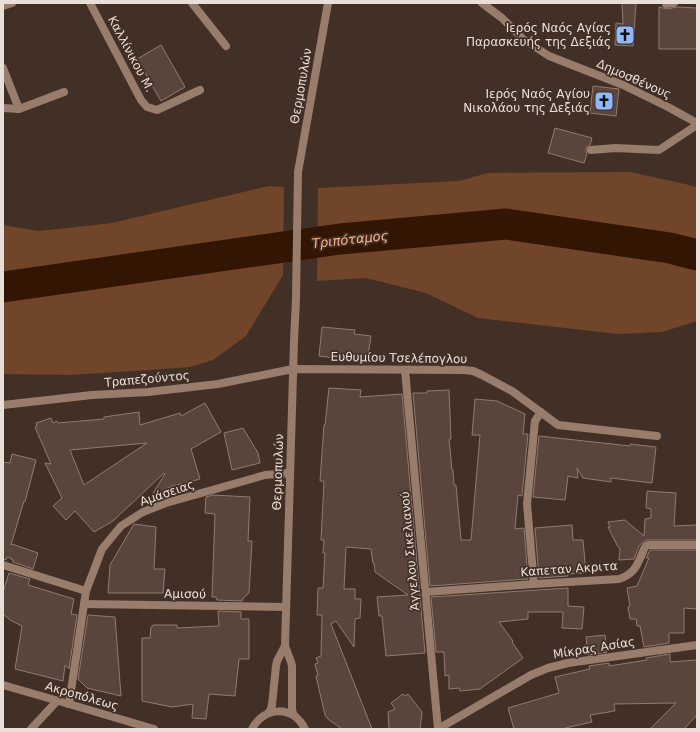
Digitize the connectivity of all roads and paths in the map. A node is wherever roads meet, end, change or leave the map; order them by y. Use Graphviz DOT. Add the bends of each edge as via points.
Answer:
graph roads {
  1 [pos="12,3"];
  2 [pos="90,3"];
  3 [pos="192,3"];
  4 [pos="328,3"];
  5 [pos="482,3"];
  6 [pos="3,6"];
  7 [pos="226,46"];
  8 [pos="3,68"];
  9 [pos="200,90"];
  10 [pos="64,92"];
  11 [pos="3,108"];
  12 [pos="19,109"];
  13 [pos="697,124"];
  14 [pos="591,150"];
  15 [pos="293,369"];
  16 [pos="405,370"];
  17 [pos="3,405"];
  18 [pos="541,412"];
  19 [pos="657,436"];
  20 [pos="290,473"];
  21 [pos="697,546"];
  22 [pos="3,566"];
  23 [pos="534,584"];
  24 [pos="86,591"];
  25 [pos="426,592"];
  26 [pos="84,604"];
  27 [pos="286,608"];
  28 [pos="697,645"];
  29 [pos="285,646"];
  30 [pos="3,685"];
  31 [pos="57,701"];
  32 [pos="69,704"];
  33 [pos="268,713"];
  34 [pos="296,717"];
  35 [pos="31,729"];
  36 [pos="152,729"];
  37 [pos="252,729"];
  38 [pos="305,729"];
  39 [pos="438,729"];
  1 -- 6 [label="street"];
  2 -- 9 [label="street, Καλλίνικου Μ." via="147,107 157,110"];
  3 -- 7 [label="street"];
  4 -- 15 [label="street, Θερμοπυλών" via="298,172"];
  5 -- 13 [label="street, Δημοσθένους" via="523,39 549,56 623,85"];
  8 -- 12 [label="street"];
  10 -- 12 [label="street"];
  11 -- 12 [label="street"];
  13 -- 14 [label="street" via="659,150"];
  15 -- 16 [label="street, Ευθυμίου Τσελέπογλου"];
  15 -- 17 [label="street, Τραπεζούντος" via="218,384"];
  15 -- 20 [label="street, Θερμοπυλών"];
  16 -- 18 [label="street, Ευθυμίου Τσελέπογλου" via="473,371 512,391"];
  16 -- 25 [label="street, Άγγελου Σικελιανού"];
  18 -- 19 [label="street, Ευθυμίου Τσελέπογλου" via="558,424"];
  18 -- 23 [label="street" via="535,421 527,504"];
  20 -- 24 [label="street, Αμάσειας" via="265,476 166,503 143,512 121,526 102,548"];
  20 -- 27 [label="street, Θερμοπυλών"];
  21 -- 23 [label="street, Καπεταν Ακριτα" via="648,545 632,573 619,579"];
  22 -- 24 [label="street"];
  23 -- 25 [label="street, Καπεταν Ακριτα"];
  24 -- 26 [label="street, Αμάσειας"];
  25 -- 39 [label="street, Άγγελου Σικελιανού"];
  26 -- 27 [label="street, Αμισού"];
  26 -- 32 [label="street, Αμάσειας"];
  27 -- 29 [label="street, Θερμοπυλών"];
  28 -- 39 [label="street, Μίκρας Ασίας" via="548,668 531,675"];
  29 -- 33 [label="street, Θερμοπυλών" via="277,661 272,705"];
  29 -- 34 [label="street, Θερμοπυλών" via="292,666 292,709"];
  30 -- 31 [label="street, Ακροπόλεως"];
  31 -- 32 [label="street, Ακροπόλεως"];
  31 -- 35 [label="street"];
  32 -- 36 [label="street, Ακροπόλεως"];
  33 -- 34 [label="street" via="283,712"];
  33 -- 37 [label="street" via="261,717"];
  34 -- 38 [label="street"];
}
